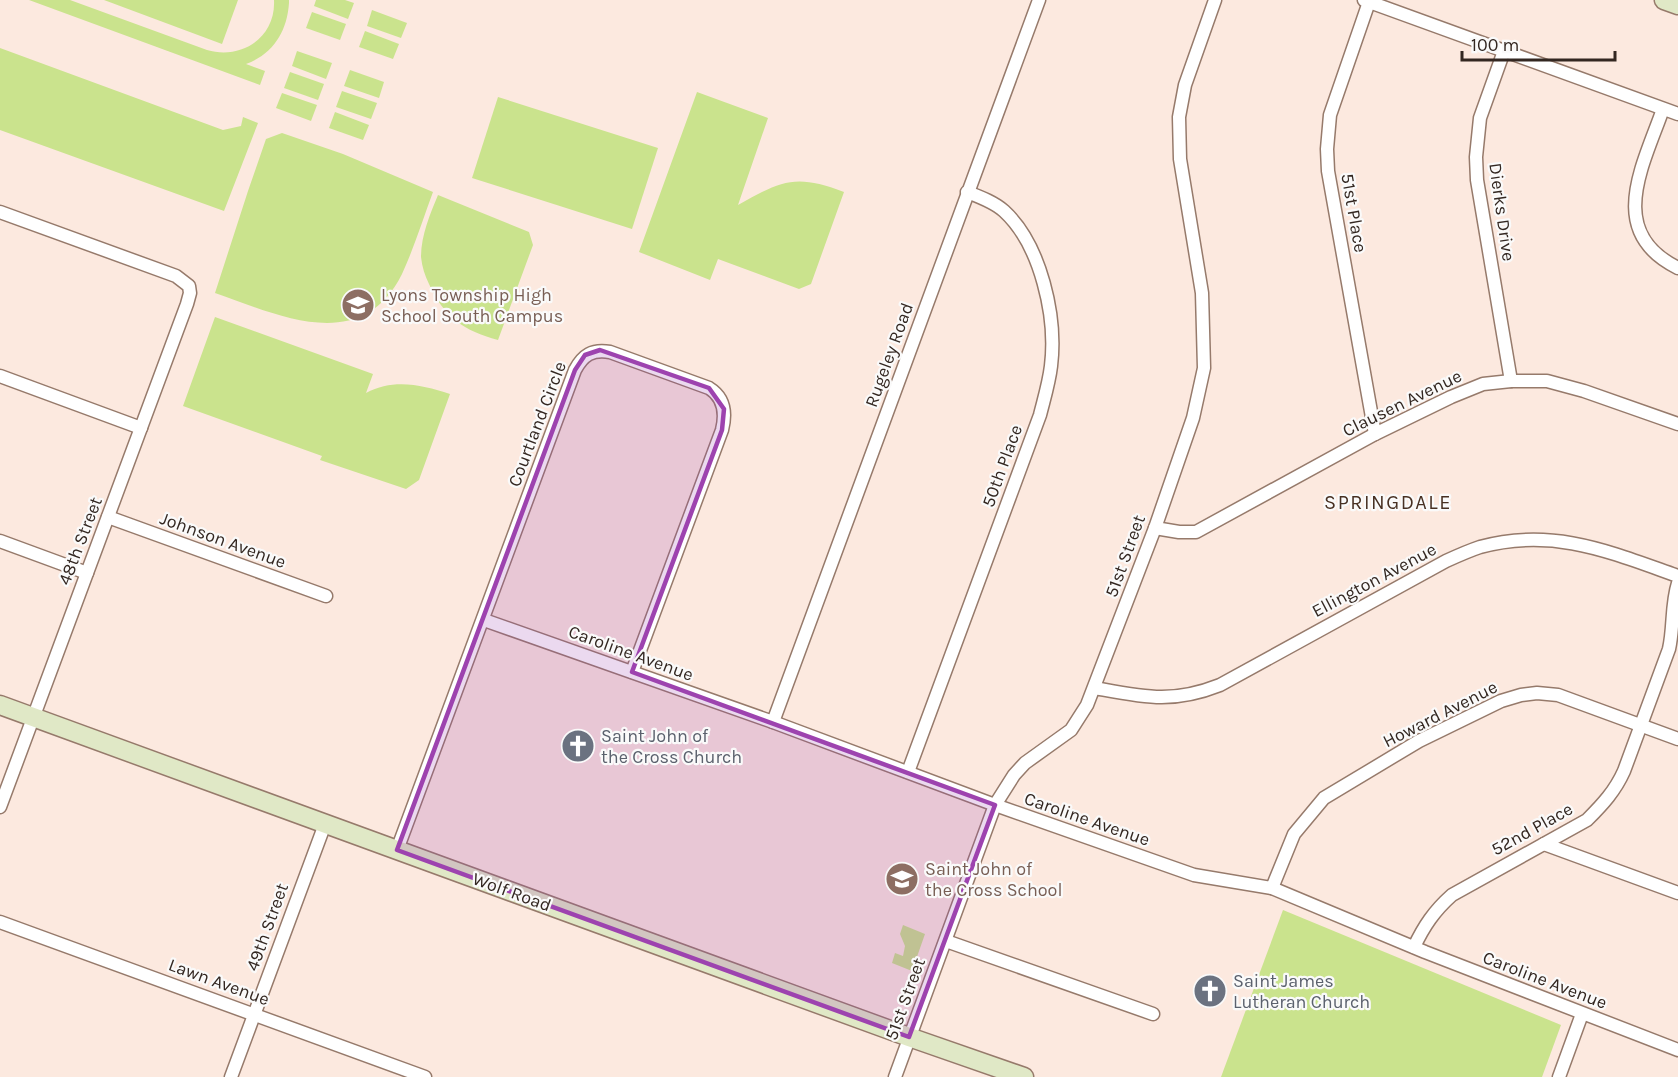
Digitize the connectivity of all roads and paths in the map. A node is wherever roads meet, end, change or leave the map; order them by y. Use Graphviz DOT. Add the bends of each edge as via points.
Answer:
graph roads {
  1 [pos="1039,0"];
  2 [pos="1215,0"];
  3 [pos="1664,0"];
  4 [pos="1366,1"];
  5 [pos="1678,5"];
  6 [pos="1504,51"];
  7 [pos="1663,109"];
  8 [pos="1678,114"];
  9 [pos="968,192"];
  10 [pos="0,212"];
  11 [pos="1678,268"];
  12 [pos="0,376"];
  13 [pos="1511,381"];
  14 [pos="1678,424"];
  15 [pos="141,428"];
  16 [pos="1375,434"];
  17 [pos="108,517"];
  18 [pos="1155,528"];
  19 [pos="0,541"];
  20 [pos="87,573"];
  21 [pos="1678,576"];
  22 [pos="1678,583"];
  23 [pos="326,596"];
  24 [pos="484,620"];
  25 [pos="632,672"];
  26 [pos="1095,688"];
  27 [pos="0,705"];
  28 [pos="33,718"];
  29 [pos="773,722"];
  30 [pos="1640,725"];
  31 [pos="1678,739"];
  32 [pos="908,772"];
  33 [pos="995,806"];
  34 [pos="0,807"];
  35 [pos="325,824"];
  36 [pos="1544,844"];
  37 [pos="397,850"];
  38 [pos="1272,888"];
  39 [pos="1678,893"];
  40 [pos="0,922"];
  41 [pos="945,941"];
  42 [pos="1414,947"];
  43 [pos="1153,1014"];
  44 [pos="1582,1014"];
  45 [pos="254,1015"];
  46 [pos="909,1037"];
  47 [pos="1678,1050"];
  48 [pos="231,1077"];
  49 [pos="425,1077"];
  50 [pos="895,1077"];
  51 [pos="1024,1077"];
  52 [pos="1559,1077"];
  1 -- 9 [label="street, Rugeley Road"];
  2 -- 18 [label="street, 51st Street" via="1185,84 1178,136 1202,293 1204,368 1193,418"];
  3 -- 5 [label="main road"];
  4 -- 6 [label="street"];
  4 -- 16 [label="street, 51st Place" via="1330,115 1327,149"];
  6 -- 7 [label="street"];
  6 -- 13 [label="street, Dierks Drive" via="1480,118 1476,157"];
  7 -- 8 [label="street"];
  7 -- 11 [label="street" via="1636,184 1634,213 1644,241 1664,261"];
  9 -- 29 [label="street, Rugeley Road"];
  9 -- 32 [label="street, 50th Place" via="1003,209 1028,244 1045,288 1051,319 1052,364 1040,415"];
  10 -- 15 [label="street, 48th Street" via="176,276 189,286 187,304"];
  12 -- 15 [label="street"];
  13 -- 14 [label="street, Clausen Avenue" via="1547,381"];
  13 -- 16 [label="street, Clausen Avenue" via="1483,384"];
  15 -- 17 [label="street, 48th Street"];
  16 -- 18 [label="street, Clausen Avenue" via="1196,532"];
  17 -- 20 [label="street, 48th Street"];
  17 -- 23 [label="street, Johnson Avenue"];
  18 -- 26 [label="street, 51st Street"];
  19 -- 20 [label="street"];
  20 -- 28 [label="street, 48th Street"];
  21 -- 26 [label="street, Ellington Avenue" via="1587,546 1555,540 1507,541 1446,561 1202,692 1161,698"];
  22 -- 30 [label="street, 52nd Place" via="1673,597 1669,649"];
  24 -- 25 [label="street, Caroline Avenue"];
  24 -- 25 [label="street, Courtland Circle" via="575,370 592,351 609,352 709,388 724,409 722,430"];
  24 -- 37 [label="street, Courtland Circle"];
  25 -- 29 [label="street, Caroline Avenue"];
  26 -- 33 [label="street, 51st Street" via="1071,730 1025,763"];
  27 -- 28 [label="main road, Wolf Road"];
  28 -- 34 [label="street, 48th Street"];
  28 -- 35 [label="main road, Wolf Road"];
  29 -- 32 [label="street, Caroline Avenue"];
  30 -- 31 [label="street, Howard Avenue"];
  30 -- 36 [label="street, 52nd Place" via="1624,771 1604,804 1587,820"];
  30 -- 38 [label="street, Howard Avenue" via="1558,695 1537,693 1501,701 1419,741 1324,798 1294,834"];
  32 -- 33 [label="street, Caroline Avenue"];
  33 -- 38 [label="street, Caroline Avenue" via="1194,875"];
  33 -- 41 [label="street, 51st Street"];
  35 -- 37 [label="main road, Wolf Road"];
  35 -- 45 [label="street, 49th Street"];
  36 -- 39 [label="street"];
  36 -- 42 [label="street, 52nd Place" via="1452,895 1425,924"];
  37 -- 46 [label="main road, Wolf Road"];
  38 -- 42 [label="street, Caroline Avenue"];
  40 -- 45 [label="street, Lawn Avenue"];
  41 -- 43 [label="street"];
  41 -- 46 [label="street, 51st Street"];
  42 -- 44 [label="street, Caroline Avenue"];
  44 -- 47 [label="street, Caroline Avenue"];
  44 -- 52 [label="street"];
  45 -- 48 [label="street, 49th Street"];
  45 -- 49 [label="street, Lawn Avenue"];
  46 -- 50 [label="street, 51st Street"];
  46 -- 51 [label="main road, Wolf Road"];
}
